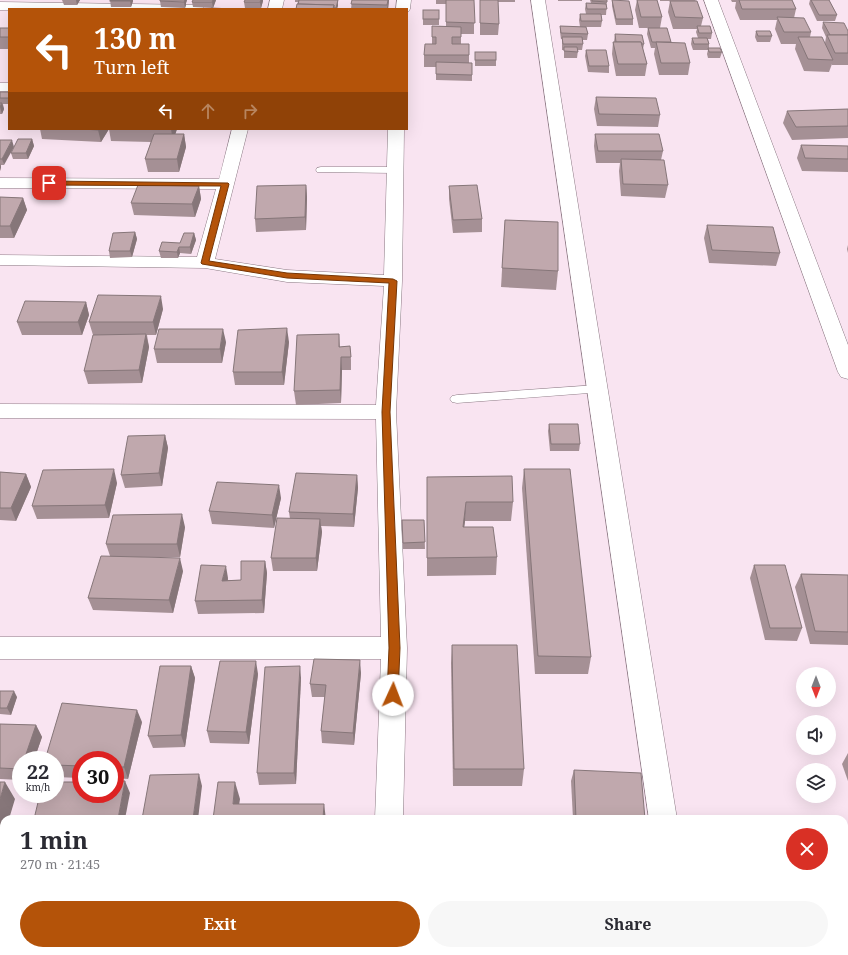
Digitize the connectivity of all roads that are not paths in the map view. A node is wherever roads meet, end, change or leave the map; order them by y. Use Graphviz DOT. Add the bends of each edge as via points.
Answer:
graph roads {
  1 [pos="538,0"];
  2 [pos="711,0"];
  3 [pos="0,6"];
  4 [pos="131,8"];
  5 [pos="240,130"];
  6 [pos="396,130"];
  7 [pos="321,170"];
  8 [pos="395,170"];
  9 [pos="0,183"];
  10 [pos="225,184"];
  11 [pos="0,260"];
  12 [pos="205,263"];
  13 [pos="393,281"];
  14 [pos="848,372"];
  15 [pos="597,389"];
  16 [pos="456,399"];
  17 [pos="0,411"];
  18 [pos="386,412"];
  19 [pos="0,648"];
  20 [pos="394,648"];
  21 [pos="389,815"];
  22 [pos="662,815"];
  1 -- 15 [label="street"];
  2 -- 14 [label="street"];
  3 -- 4 [label="street"];
  5 -- 10 [label="street"];
  6 -- 8 [label="street"];
  7 -- 8 [label="lane"];
  8 -- 13 [label="street"];
  9 -- 10 [label="street"];
  10 -- 12 [label="street"];
  11 -- 12 [label="street"];
  12 -- 13 [label="street" via="287,276"];
  13 -- 18 [label="street"];
  15 -- 16 [label="lane"];
  15 -- 22 [label="street"];
  17 -- 18 [label="street"];
  18 -- 20 [label="street"];
  19 -- 20 [label="street"];
  20 -- 21 [label="street"];
}
